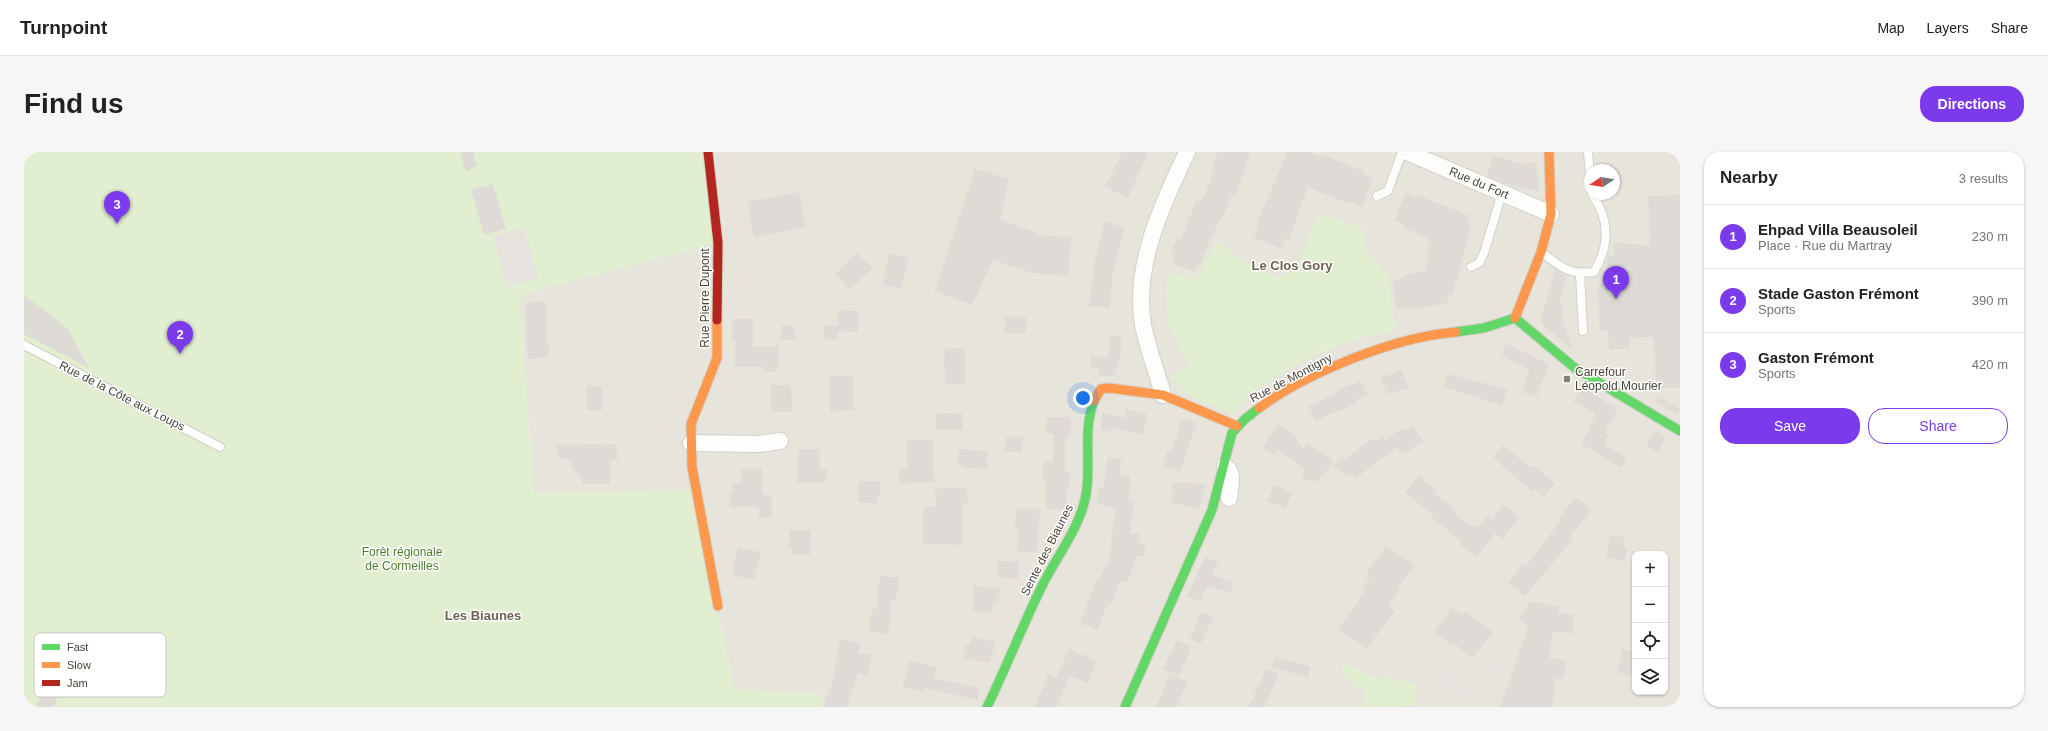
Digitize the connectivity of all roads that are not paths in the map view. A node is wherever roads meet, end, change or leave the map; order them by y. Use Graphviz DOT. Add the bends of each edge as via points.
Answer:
graph roads {
  1 [pos="708,152"];
  2 [pos="1187,152"];
  3 [pos="1402,152"];
  4 [pos="1407,152"];
  5 [pos="1549,152"];
  6 [pos="1588,152"];
  7 [pos="1589,164"];
  8 [pos="1502,193"];
  9 [pos="1377,196"];
  10 [pos="1596,200"];
  11 [pos="1551,214"];
  12 [pos="1541,252"];
  13 [pos="1472,267"];
  14 [pos="1580,274"];
  15 [pos="1515,318"];
  16 [pos="1583,331"];
  17 [pos="24,345"];
  18 [pos="1163,395"];
  19 [pos="1237,426"];
  20 [pos="1680,431"];
  21 [pos="780,441"];
  22 [pos="692,443"];
  23 [pos="220,447"];
  24 [pos="1225,466"];
  25 [pos="1229,498"];
  26 [pos="718,606"];
  27 [pos="987,707"];
  28 [pos="1125,707"];
  1 -- 22 [label="street, Rue Pierre Dupont" via="718,243 717,358 691,424"];
  2 -- 18 [label="street" via="1157,220 1144,276 1143,323"];
  3 -- 9 [label="lane" via="1388,191"];
  4 -- 8 [label="street, Rue du Fort"];
  5 -- 11 [label="street"];
  6 -- 7 [label="lane"];
  8 -- 11 [label="street, Rue du Fort"];
  8 -- 13 [label="lane" via="1484,253 1479,263"];
  10 -- 14 [label="lane" via="1606,225 1602,257 1594,272"];
  11 -- 12 [label="street"];
  12 -- 14 [label="lane" via="1566,271"];
  12 -- 15 [label="street"];
  14 -- 16 [label="lane"];
  15 -- 19 [label="street, Rue de Montigny" via="1491,327 1408,340 1357,358 1267,402"];
  15 -- 20 [label="street" via="1575,368"];
  17 -- 23 [label="lane, Rue de la Côte aux Loups"];
  18 -- 19 [label="street, Sente des Biaunes"];
  18 -- 27 [label="street, Sente des Biaunes" via="1109,388 1101,389 1095,397 1089,413 1087,486 1083,508 1061,554 1040,587"];
  19 -- 24 [label="street, Rue de Montigny" via="1232,433"];
  21 -- 22 [label="street" via="759,444"];
  22 -- 26 [label="street, Rue Pierre Dupont" via="692,468"];
  24 -- 25 [label="street" via="1231,475"];
  24 -- 28 [label="street, Rue de Montigny" via="1212,510"];
}
